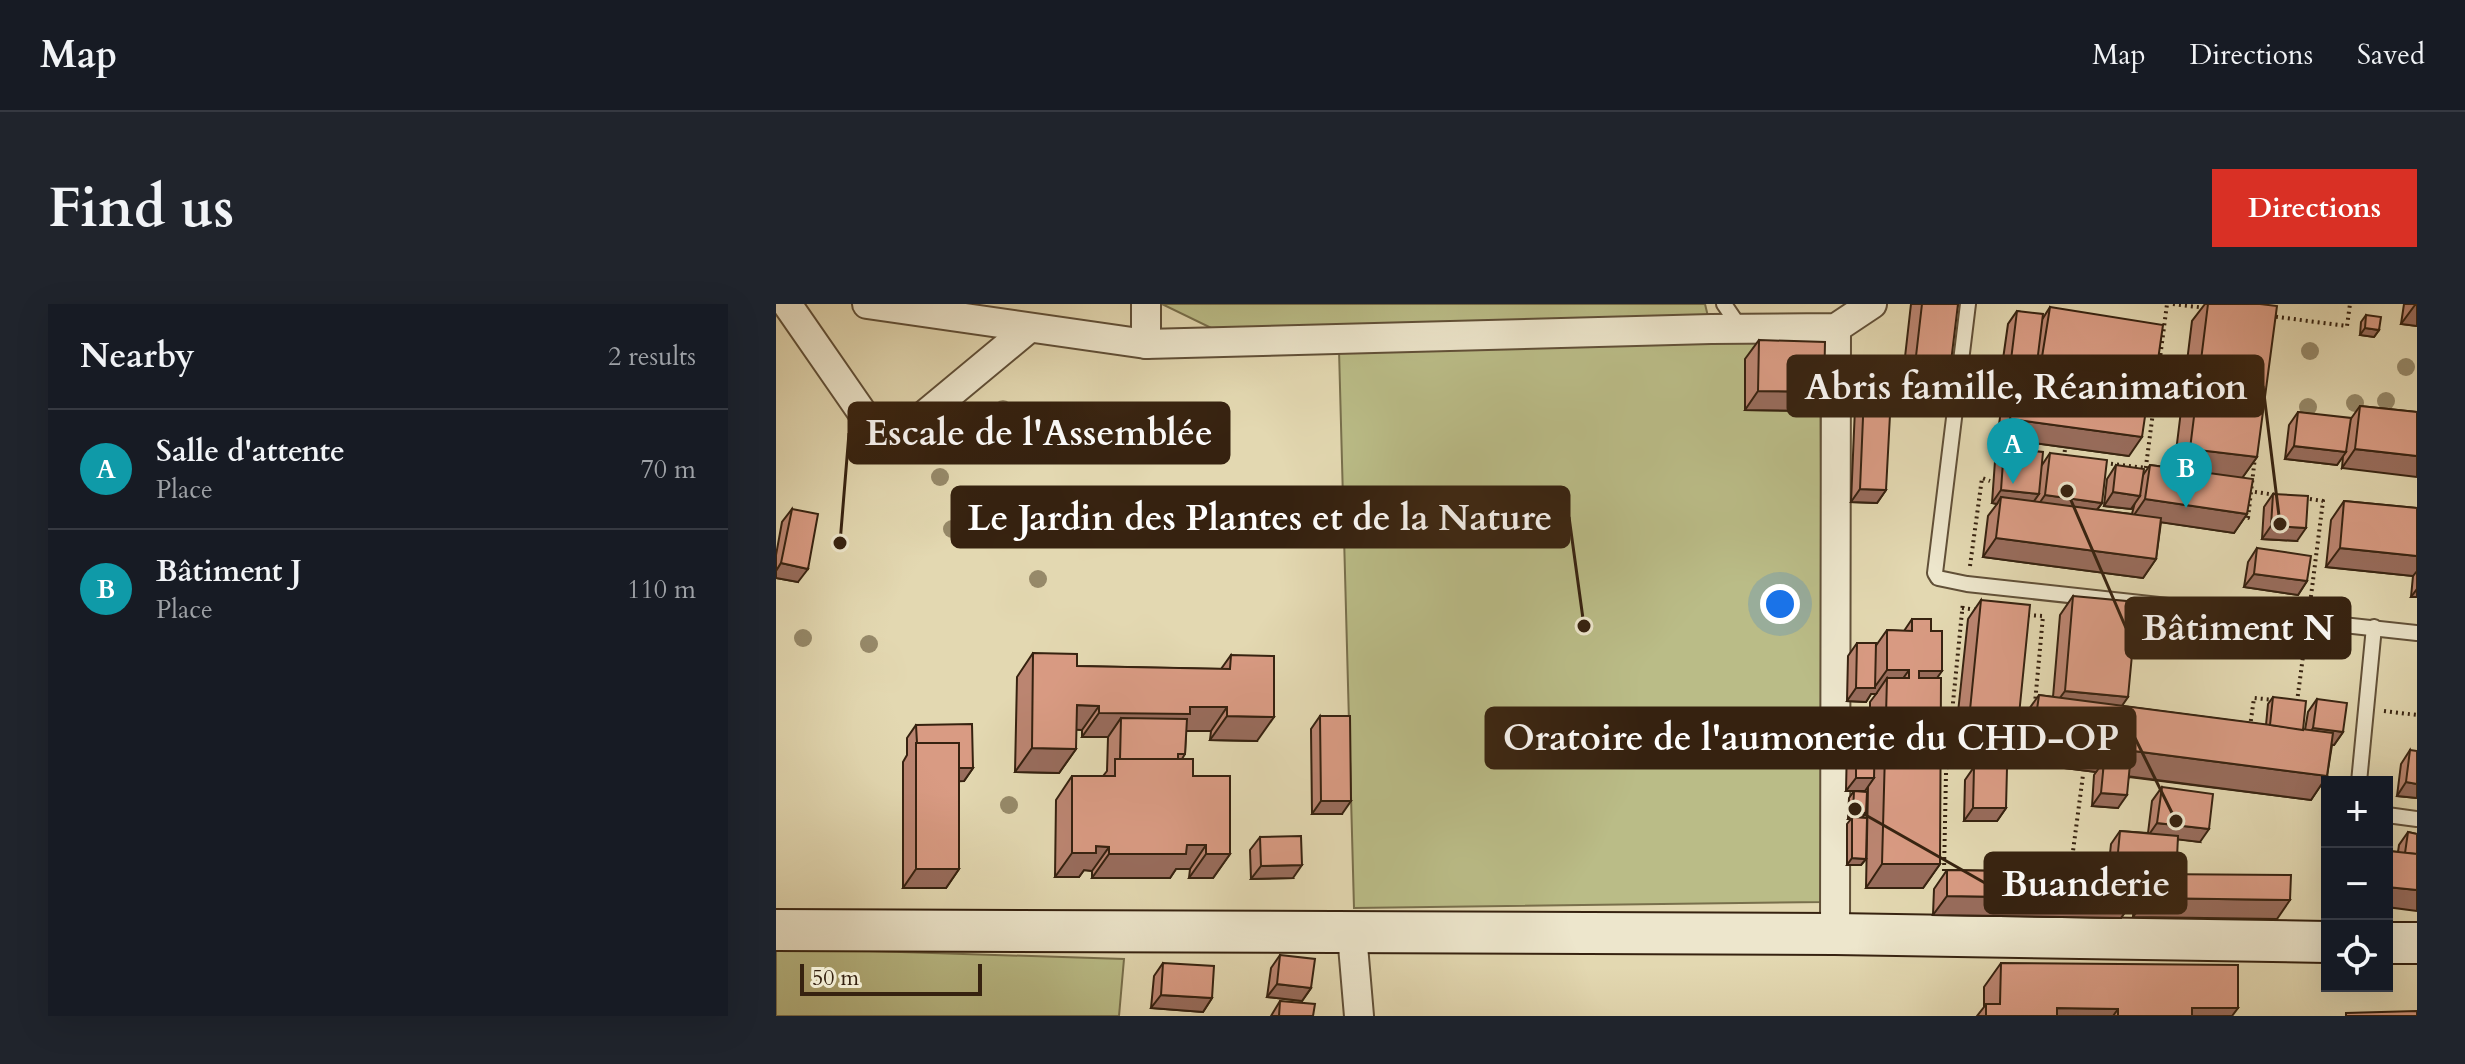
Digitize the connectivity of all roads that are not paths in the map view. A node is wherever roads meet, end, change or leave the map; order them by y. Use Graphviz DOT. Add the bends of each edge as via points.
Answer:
graph roads {
  1 [pos="787,304"];
  2 [pos="867,304"];
  3 [pos="1146,304"];
  4 [pos="1724,304"];
  5 [pos="1872,304"];
  6 [pos="1968,304"];
  7 [pos="1836,328"];
  8 [pos="1028,329"];
  9 [pos="1741,329"];
  10 [pos="1146,344"];
  11 [pos="2374,627"];
  12 [pos="2417,633"];
  13 [pos="2360,776"];
  14 [pos="2393,816"];
  15 [pos="2417,819"];
  16 [pos="776,930"];
  17 [pos="1352,934"];
  18 [pos="1835,934"];
  19 [pos="2321,942"];
  20 [pos="2393,943"];
  21 [pos="2417,943"];
  22 [pos="1359,1016"];
  1 -- 8 [label="street" via="886,447"];
  2 -- 8 [label="street"];
  3 -- 10 [label="street"];
  4 -- 9 [label="lane"];
  5 -- 7 [label="street"];
  6 -- 11 [label="lane" via="1935,573 1942,580"];
  7 -- 9 [label="street"];
  7 -- 18 [label="street"];
  8 -- 10 [label="street"];
  9 -- 10 [label="street"];
  11 -- 12 [label="lane"];
  11 -- 13 [label="lane"];
  14 -- 15 [label="lane"];
  16 -- 17 [label="main road"];
  17 -- 18 [label="main road"];
  17 -- 22 [label="street"];
  18 -- 19 [label="main road"];
  20 -- 21 [label="main road"];
}
